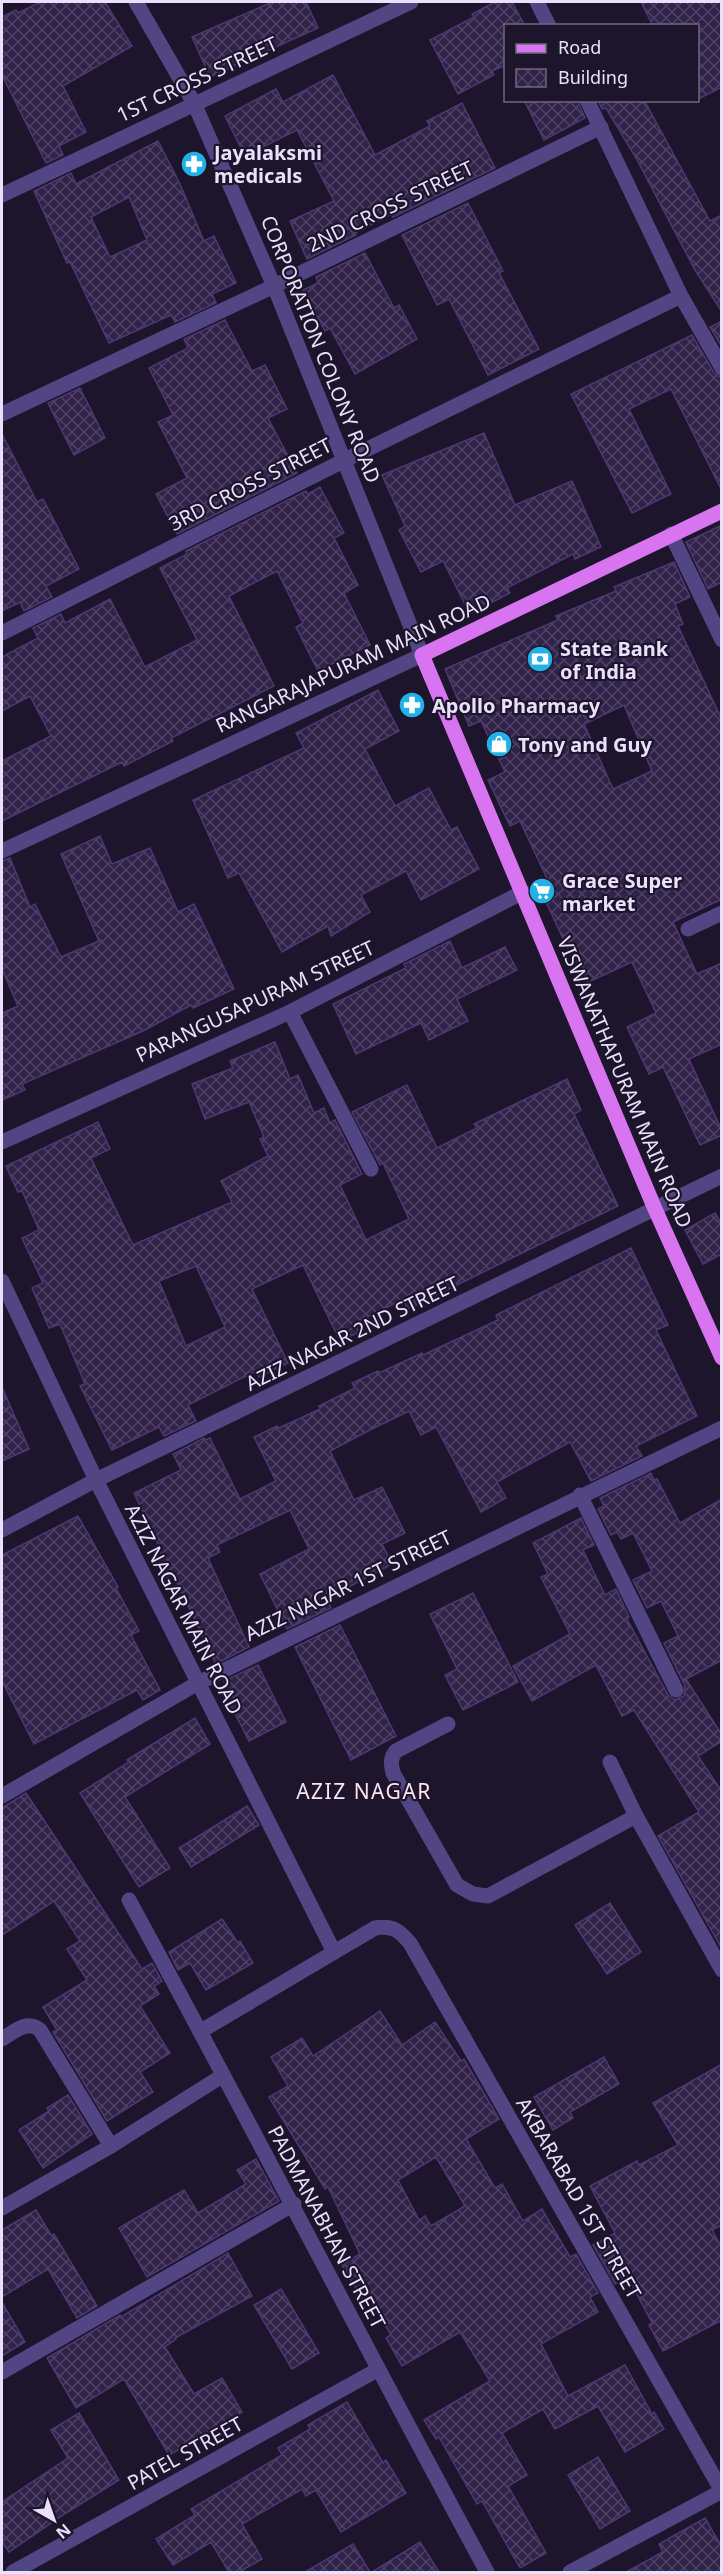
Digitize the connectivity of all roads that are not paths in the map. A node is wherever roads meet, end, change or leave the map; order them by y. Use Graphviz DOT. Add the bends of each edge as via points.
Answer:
graph roads {
  1 [pos="136,2"];
  2 [pos="411,2"];
  3 [pos="537,2"];
  4 [pos="548,24"];
  5 [pos="588,102"];
  6 [pos="194,103"];
  7 [pos="601,127"];
  8 [pos="2,195"];
  9 [pos="274,286"];
  10 [pos="681,296"];
  11 [pos="722,368"];
  12 [pos="2,414"];
  13 [pos="345,460"];
  14 [pos="722,511"];
  15 [pos="671,534"];
  16 [pos="2,633"];
  17 [pos="722,640"];
  18 [pos="422,655"];
  19 [pos="2,851"];
  20 [pos="523,892"];
  21 [pos="722,913"];
  22 [pos="688,929"];
  23 [pos="290,1012"];
  24 [pos="2,1142"];
  25 [pos="371,1168"];
  26 [pos="722,1176"];
  27 [pos="655,1209"];
  28 [pos="2,1281"];
  29 [pos="5,1300"];
  30 [pos="722,1358"];
  31 [pos="722,1428"];
  32 [pos="96,1480"];
  33 [pos="580,1495"];
  34 [pos="2,1530"];
  35 [pos="198,1683"];
  36 [pos="676,1690"];
  37 [pos="448,1724"];
  38 [pos="610,1762"];
  39 [pos="2,1796"];
  40 [pos="636,1816"];
  41 [pos="129,1900"];
  42 [pos="334,1952"];
  43 [pos="722,1970"];
  44 [pos="201,2031"];
  45 [pos="2,2039"];
  46 [pos="222,2076"];
  47 [pos="111,2146"];
  48 [pos="294,2204"];
  49 [pos="2,2208"];
  50 [pos="378,2370"];
  51 [pos="2,2372"];
  52 [pos="721,2491"];
  53 [pos="13,2572"];
  54 [pos="487,2572"];
  55 [pos="570,2572"];
  1 -- 6 [label="street, CORPORATION COLONY ROAD"];
  2 -- 6 [label="street, 1ST CROSS STREET"];
  3 -- 4 [label="street"];
  5 -- 7 [label="street"];
  6 -- 8 [label="street, 1ST CROSS STREET"];
  6 -- 9 [label="street, CORPORATION COLONY ROAD"];
  7 -- 9 [label="street, 2ND CROSS STREET"];
  7 -- 10 [label="street"];
  9 -- 12 [label="street, 2ND CROSS STREET"];
  9 -- 13 [label="street, CORPORATION COLONY ROAD"];
  10 -- 11 [label="street"];
  10 -- 13 [label="street, 3RD CROSS STREET"];
  13 -- 16 [label="street, 3RD CROSS STREET"];
  13 -- 18 [label="street, CORPORATION COLONY ROAD"];
  14 -- 15 [label="main road, RANGARAJAPURAM MAIN ROAD"];
  15 -- 17 [label="street"];
  15 -- 18 [label="main road, RANGARAJAPURAM MAIN ROAD"];
  18 -- 19 [label="street, RANGARAJAPURAM MAIN ROAD"];
  18 -- 20 [label="main road, VISWANATHAPURAM MAIN ROAD"];
  20 -- 23 [label="street, PARANGUSAPURAM STREET"];
  20 -- 27 [label="main road, VISWANATHAPURAM MAIN ROAD"];
  21 -- 22 [label="street"];
  23 -- 24 [label="street, PARANGUSAPURAM STREET"];
  23 -- 25 [label="street"];
  26 -- 27 [label="street, AZIZ NAGAR 2ND STREET"];
  27 -- 30 [label="main road, VISWANATHAPURAM MAIN ROAD"];
  27 -- 32 [label="street, AZIZ NAGAR 2ND STREET"];
  28 -- 29 [label="street, AZIZ NAGAR MAIN ROAD"];
  29 -- 32 [label="street, AZIZ NAGAR MAIN ROAD"];
  31 -- 33 [label="street, AZIZ NAGAR 1ST STREET"];
  32 -- 34 [label="street, AZIZ NAGAR 2ND STREET"];
  32 -- 35 [label="street, AZIZ NAGAR MAIN ROAD"];
  33 -- 35 [label="street, AZIZ NAGAR 1ST STREET"];
  33 -- 36 [label="street"];
  35 -- 39 [label="street, AZIZ NAGAR 1ST STREET"];
  35 -- 42 [label="street, AZIZ NAGAR MAIN ROAD"];
  37 -- 40 [label="street" via="396,1751 391,1764 457,1886 473,1894 488,1896"];
  38 -- 40 [label="street"];
  40 -- 43 [label="street"];
  41 -- 44 [label="street, PADMANABHAN STREET"];
  42 -- 44 [label="street"];
  42 -- 52 [label="street, AKBARABAD 1ST STREET" via="375,1928 387,1926 410,1943"];
  44 -- 46 [label="street, PADMANABHAN STREET"];
  45 -- 47 [label="street" via="27,2025 40,2030"];
  46 -- 47 [label="street"];
  46 -- 48 [label="street, PADMANABHAN STREET"];
  47 -- 49 [label="street"];
  48 -- 50 [label="street, PADMANABHAN STREET"];
  48 -- 51 [label="street"];
  50 -- 53 [label="street, PATEL STREET"];
  50 -- 54 [label="street, PADMANABHAN STREET"];
  52 -- 55 [label="street"];
}
